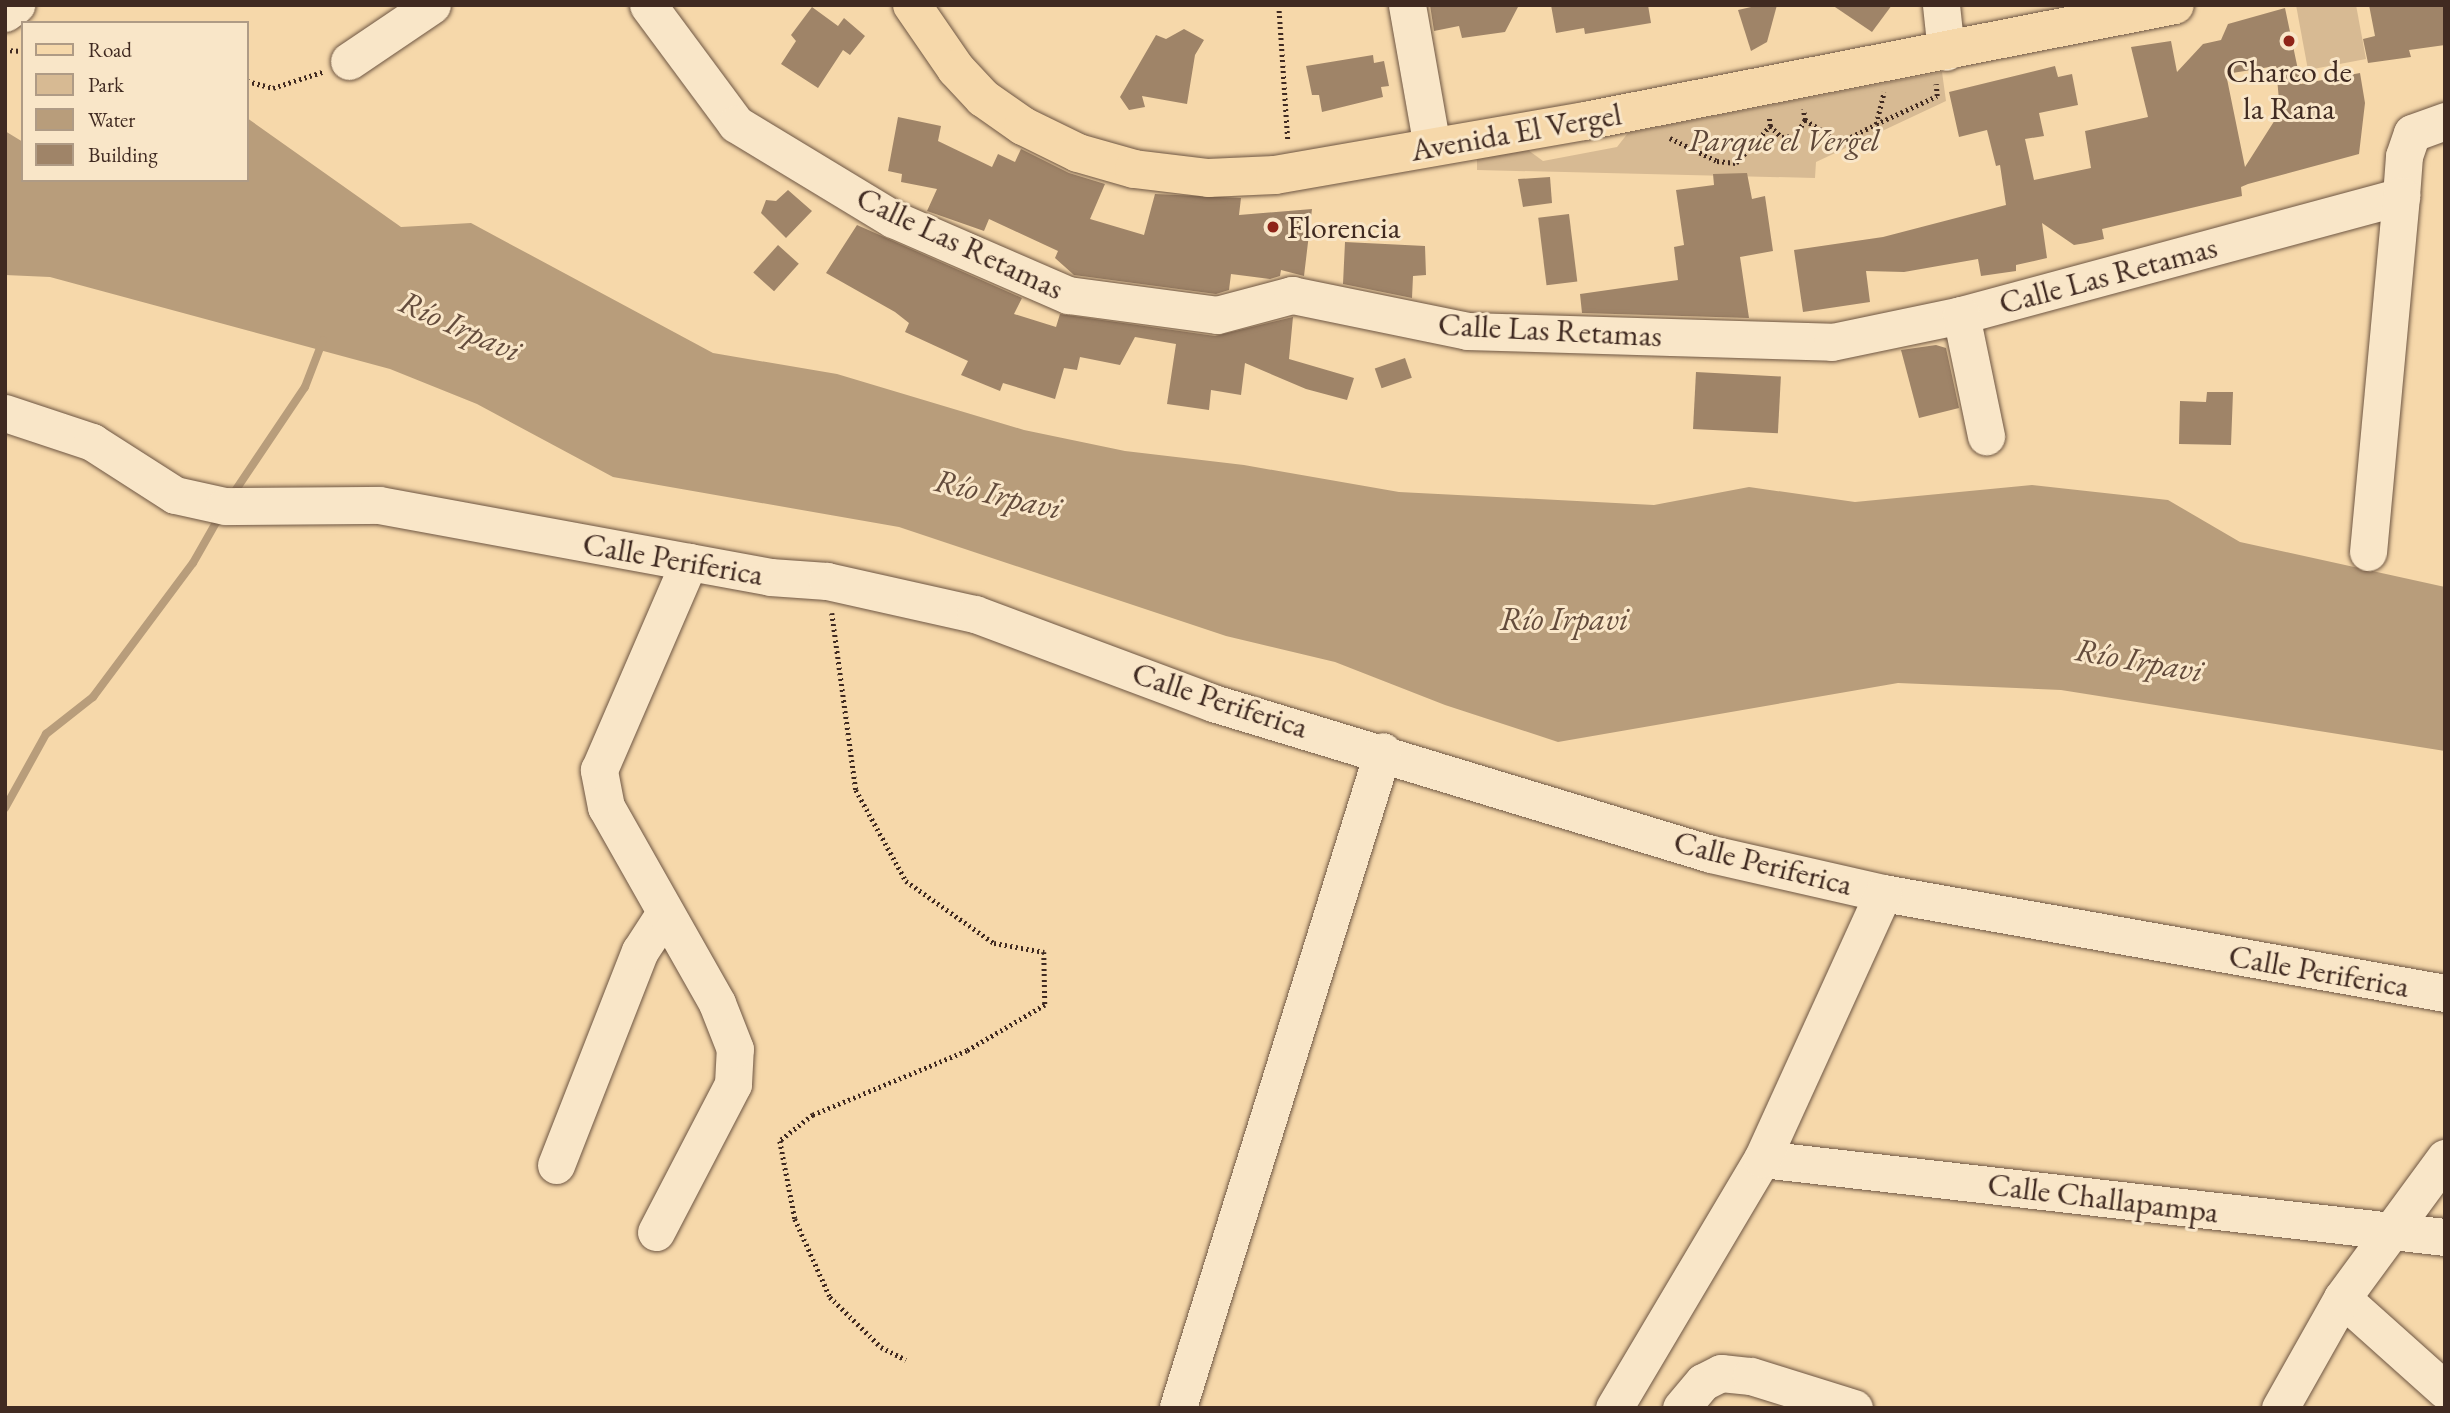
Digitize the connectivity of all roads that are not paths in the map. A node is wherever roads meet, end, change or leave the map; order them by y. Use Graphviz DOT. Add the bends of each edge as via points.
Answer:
graph roads {
  1 [pos="16,5"];
  2 [pos="432,5"];
  3 [pos="648,5"];
  4 [pos="912,5"];
  5 [pos="1407,5"];
  6 [pos="1941,5"];
  7 [pos="2175,5"];
  8 [pos="5,13"];
  9 [pos="349,61"];
  10 [pos="1941,65"];
  11 [pos="2445,121"];
  12 [pos="1432,147"];
  13 [pos="2401,196"];
  14 [pos="1961,315"];
  15 [pos="5,413"];
  16 [pos="1986,436"];
  17 [pos="2368,552"];
  18 [pos="689,562"];
  19 [pos="1383,751"];
  20 [pos="1883,893"];
  21 [pos="664,914"];
  22 [pos="2445,993"];
  23 [pos="2445,1158"];
  24 [pos="1762,1159"];
  25 [pos="556,1165"];
  26 [pos="2394,1232"];
  27 [pos="656,1233"];
  28 [pos="2445,1237"];
  29 [pos="2342,1298"];
  30 [pos="2445,1390"];
  31 [pos="1178,1407"];
  32 [pos="1614,1408"];
  33 [pos="1681,1408"];
  34 [pos="1854,1408"];
  35 [pos="2280,1408"];
  1 -- 8 [label="street"];
  2 -- 9 [label="street"];
  3 -- 14 [label="street, Calle Las Retamas" via="736,124 893,219 1068,295 1217,315 1292,295 1467,331 1832,342"];
  4 -- 12 [label="main road, Avenida El Vergel" via="956,69 983,98 1050,141 1134,169 1208,178 1275,175"];
  5 -- 12 [label="street"];
  6 -- 10 [label="street"];
  7 -- 10 [label="main road, Avenida El Vergel"];
  10 -- 12 [label="main road, Avenida El Vergel"];
  11 -- 13 [label="street" via="2412,133 2404,156"];
  13 -- 14 [label="street, Calle Las Retamas"];
  13 -- 17 [label="street"];
  14 -- 16 [label="street"];
  15 -- 18 [label="street, Calle Periferica" via="92,442 175,495 225,506 379,505"];
  18 -- 19 [label="street, Calle Periferica" via="770,577 827,581 975,614 1213,702"];
  18 -- 21 [label="street" via="599,770 606,807"];
  19 -- 20 [label="street, Calle Periferica" via="1711,854"];
  19 -- 31 [label="street"];
  20 -- 22 [label="street, Calle Periferica"];
  20 -- 24 [label="street"];
  21 -- 25 [label="street" via="640,951"];
  21 -- 27 [label="street" via="717,1003 735,1049 733,1084"];
  23 -- 26 [label="street"];
  24 -- 26 [label="street, Calle Challapampa"];
  24 -- 32 [label="street"];
  26 -- 28 [label="street, Calle Challapampa"];
  26 -- 29 [label="street"];
  29 -- 30 [label="street"];
  29 -- 35 [label="street"];
  33 -- 34 [label="street" via="1703,1382 1721,1373 1751,1376"];
}
